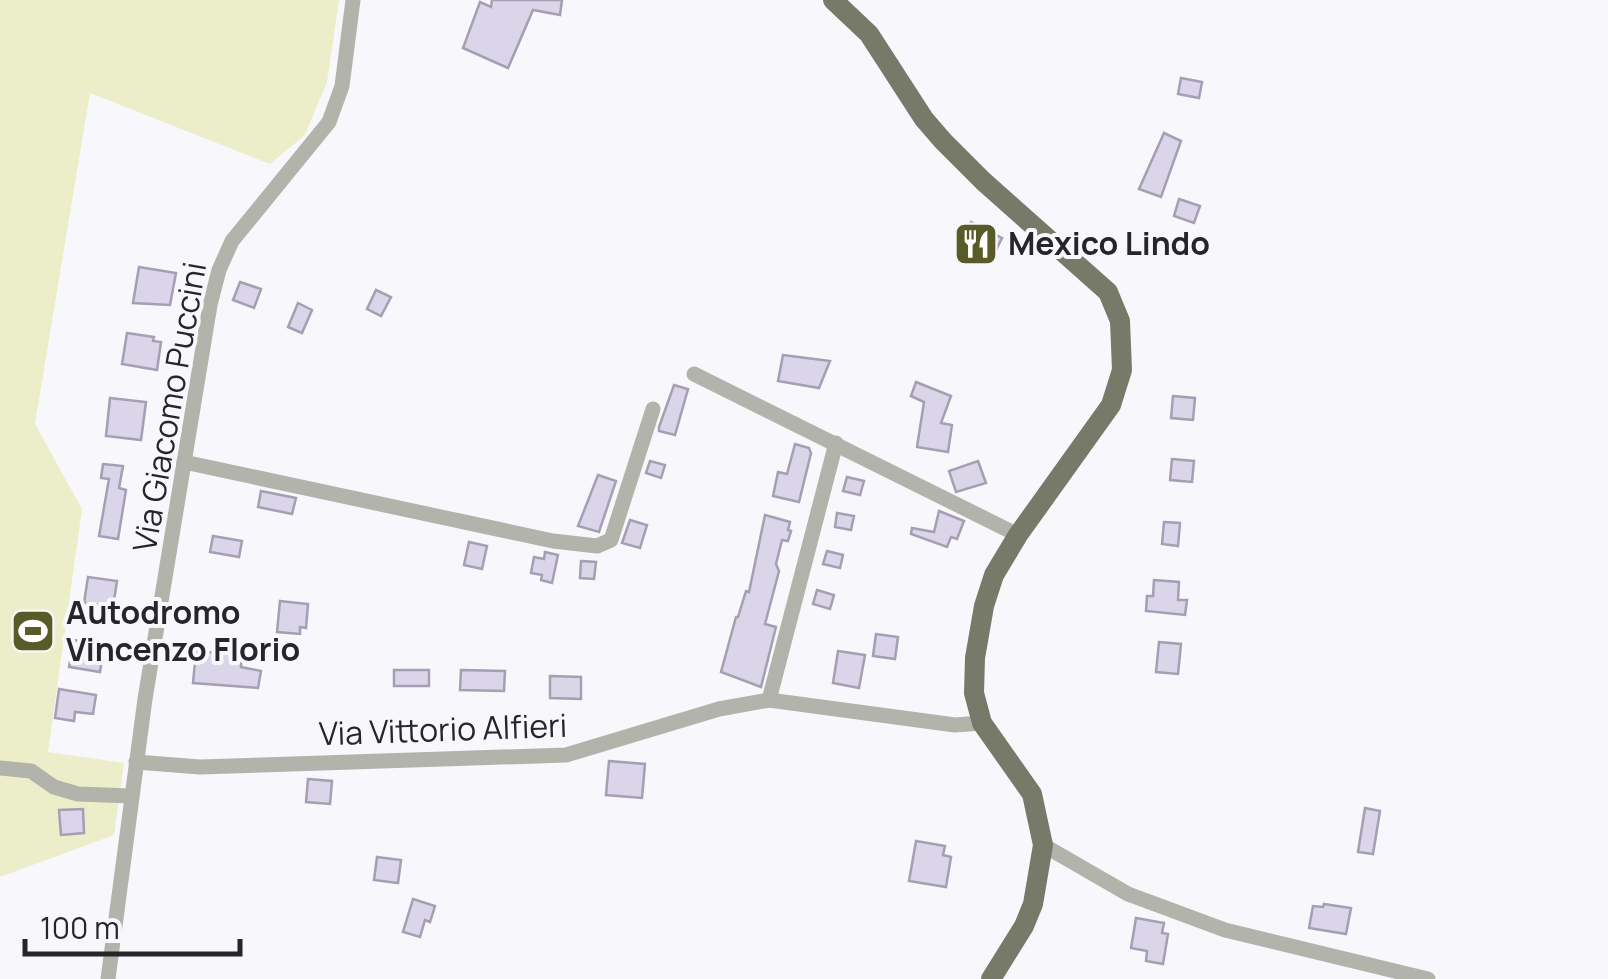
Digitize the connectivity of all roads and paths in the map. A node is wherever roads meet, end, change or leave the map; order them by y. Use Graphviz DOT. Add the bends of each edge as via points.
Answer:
graph roads {
  1 [pos="353,0"];
  2 [pos="833,0"];
  3 [pos="694,374"];
  4 [pos="652,409"];
  5 [pos="836,443"];
  6 [pos="184,462"];
  7 [pos="1018,535"];
  8 [pos="769,700"];
  9 [pos="982,723"];
  10 [pos="136,762"];
  11 [pos="0,768"];
  12 [pos="131,796"];
  13 [pos="1043,845"];
  14 [pos="108,979"];
  15 [pos="990,979"];
  16 [pos="1428,979"];
  1 -- 6 [label="street, Via Giacomo Puccini" via="344,75 329,122 232,241 219,270"];
  2 -- 7 [label="main road" via="870,34 924,119 1108,292 1120,321 1122,370 1111,405"];
  3 -- 5 [label="street"];
  4 -- 6 [label="street" via="611,540 597,546"];
  5 -- 7 [label="street"];
  5 -- 8 [label="street"];
  6 -- 10 [label="street, Via Giacomo Puccini"];
  7 -- 9 [label="main road" via="994,575 978,635 974,693"];
  8 -- 9 [label="street, Via Vittorio Alfieri"];
  8 -- 10 [label="street, Via Vittorio Alfieri" via="566,755 200,767"];
  9 -- 13 [label="main road" via="1032,794"];
  10 -- 12 [label="street, Via Giacomo Puccini"];
  11 -- 12 [label="street" via="32,770 78,794"];
  12 -- 14 [label="street, Via Giacomo Puccini"];
  13 -- 15 [label="main road" via="1033,904"];
  13 -- 16 [label="street" via="1128,894 1225,930"];
}
